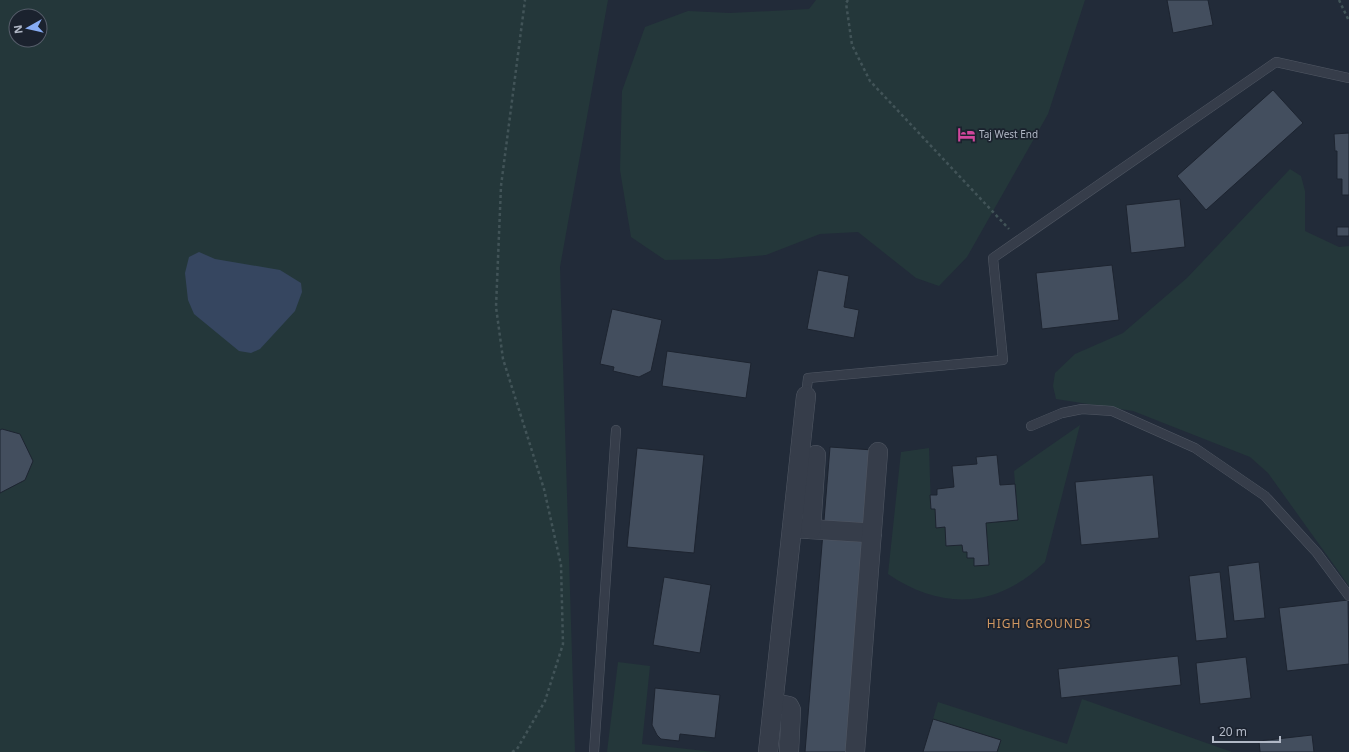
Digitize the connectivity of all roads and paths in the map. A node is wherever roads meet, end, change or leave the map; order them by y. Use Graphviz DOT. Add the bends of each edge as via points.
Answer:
graph roads {
  1 [pos="525,0"];
  2 [pos="848,0"];
  3 [pos="1339,0"];
  4 [pos="1349,21"];
  5 [pos="1349,78"];
  6 [pos="1019,240"];
  7 [pos="806,396"];
  8 [pos="1031,426"];
  9 [pos="616,430"];
  10 [pos="878,452"];
  11 [pos="816,455"];
  12 [pos="802,528"];
  13 [pos="872,533"];
  14 [pos="1349,596"];
  15 [pos="774,703"];
  16 [pos="512,752"];
  17 [pos="594,752"];
  18 [pos="768,752"];
  19 [pos="789,752"];
  20 [pos="855,752"];
  1 -- 16 [label="path" via="501,186 496,307 503,359 544,489 561,565 563,644 545,701"];
  2 -- 6 [label="path" via="846,3 852,45 870,81"];
  3 -- 4 [label="path"];
  5 -- 6 [label="lane" via="1276,62"];
  6 -- 7 [label="lane" via="993,258 1003,360 808,378"];
  7 -- 12 [label="street"];
  8 -- 14 [label="lane" via="1062,413 1082,409 1112,411 1195,448 1265,496 1317,553"];
  9 -- 17 [label="lane"];
  10 -- 13 [label="street"];
  11 -- 12 [label="street"];
  12 -- 13 [label="street"];
  12 -- 15 [label="street"];
  13 -- 20 [label="street"];
  15 -- 18 [label="street"];
  15 -- 19 [label="street" via="788,706 791,710"];
}
